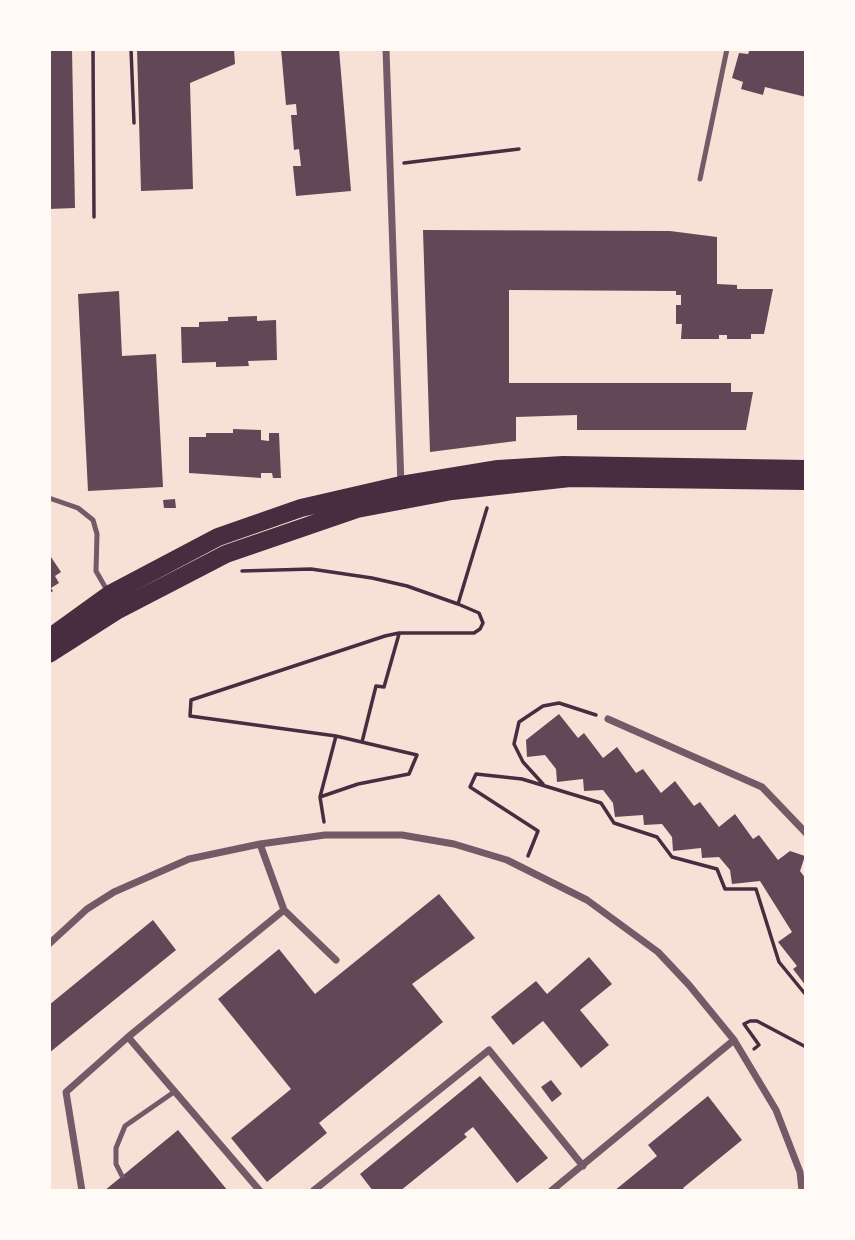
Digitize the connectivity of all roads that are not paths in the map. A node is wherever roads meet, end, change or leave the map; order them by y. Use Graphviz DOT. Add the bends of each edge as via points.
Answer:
graph roads {
  1 [pos="386,49"];
  2 [pos="727,49"];
  3 [pos="700,179"];
  4 [pos="806,469"];
  5 [pos="806,481"];
  6 [pos="401,485"];
  7 [pos="49,498"];
  8 [pos="110,594"];
  9 [pos="49,638"];
  10 [pos="49,654"];
  11 [pos="608,719"];
  12 [pos="806,833"];
  13 [pos="260,844"];
  14 [pos="284,910"];
  15 [pos="49,944"];
  16 [pos="336,960"];
  17 [pos="128,1037"];
  18 [pos="734,1040"];
  19 [pos="174,1092"];
  20 [pos="583,1166"];
  21 [pos="122,1176"];
  22 [pos="82,1191"];
  23 [pos="260,1191"];
  24 [pos="313,1191"];
  25 [pos="551,1191"];
  26 [pos="802,1191"];
  1 -- 6 [label="street"];
  2 -- 3 [label="lane"];
  4 -- 6 [label="main road" via="562,465 498,469"];
  5 -- 10 [label="main road" via="570,478 493,485 357,509 226,554 171,581"];
  6 -- 8 [label="main road" via="301,508 218,537"];
  7 -- 8 [label="lane" via="78,508 93,520 96,571"];
  8 -- 9 [label="main road"];
  11 -- 12 [label="street" via="762,787"];
  13 -- 14 [label="street"];
  13 -- 15 [label="street" via="189,859 114,892 87,909"];
  13 -- 18 [label="street" via="325,835 402,835 454,844 524,867 587,900 658,952"];
  14 -- 16 [label="street"];
  14 -- 17 [label="street"];
  17 -- 19 [label="street"];
  17 -- 22 [label="street" via="66,1092"];
  18 -- 20 [label="street"];
  18 -- 26 [label="street" via="776,1110 800,1172"];
  19 -- 21 [label="lane" via="125,1126 116,1148"];
  19 -- 23 [label="street"];
  20 -- 24 [label="street" via="489,1050"];
  20 -- 25 [label="street"];
}
